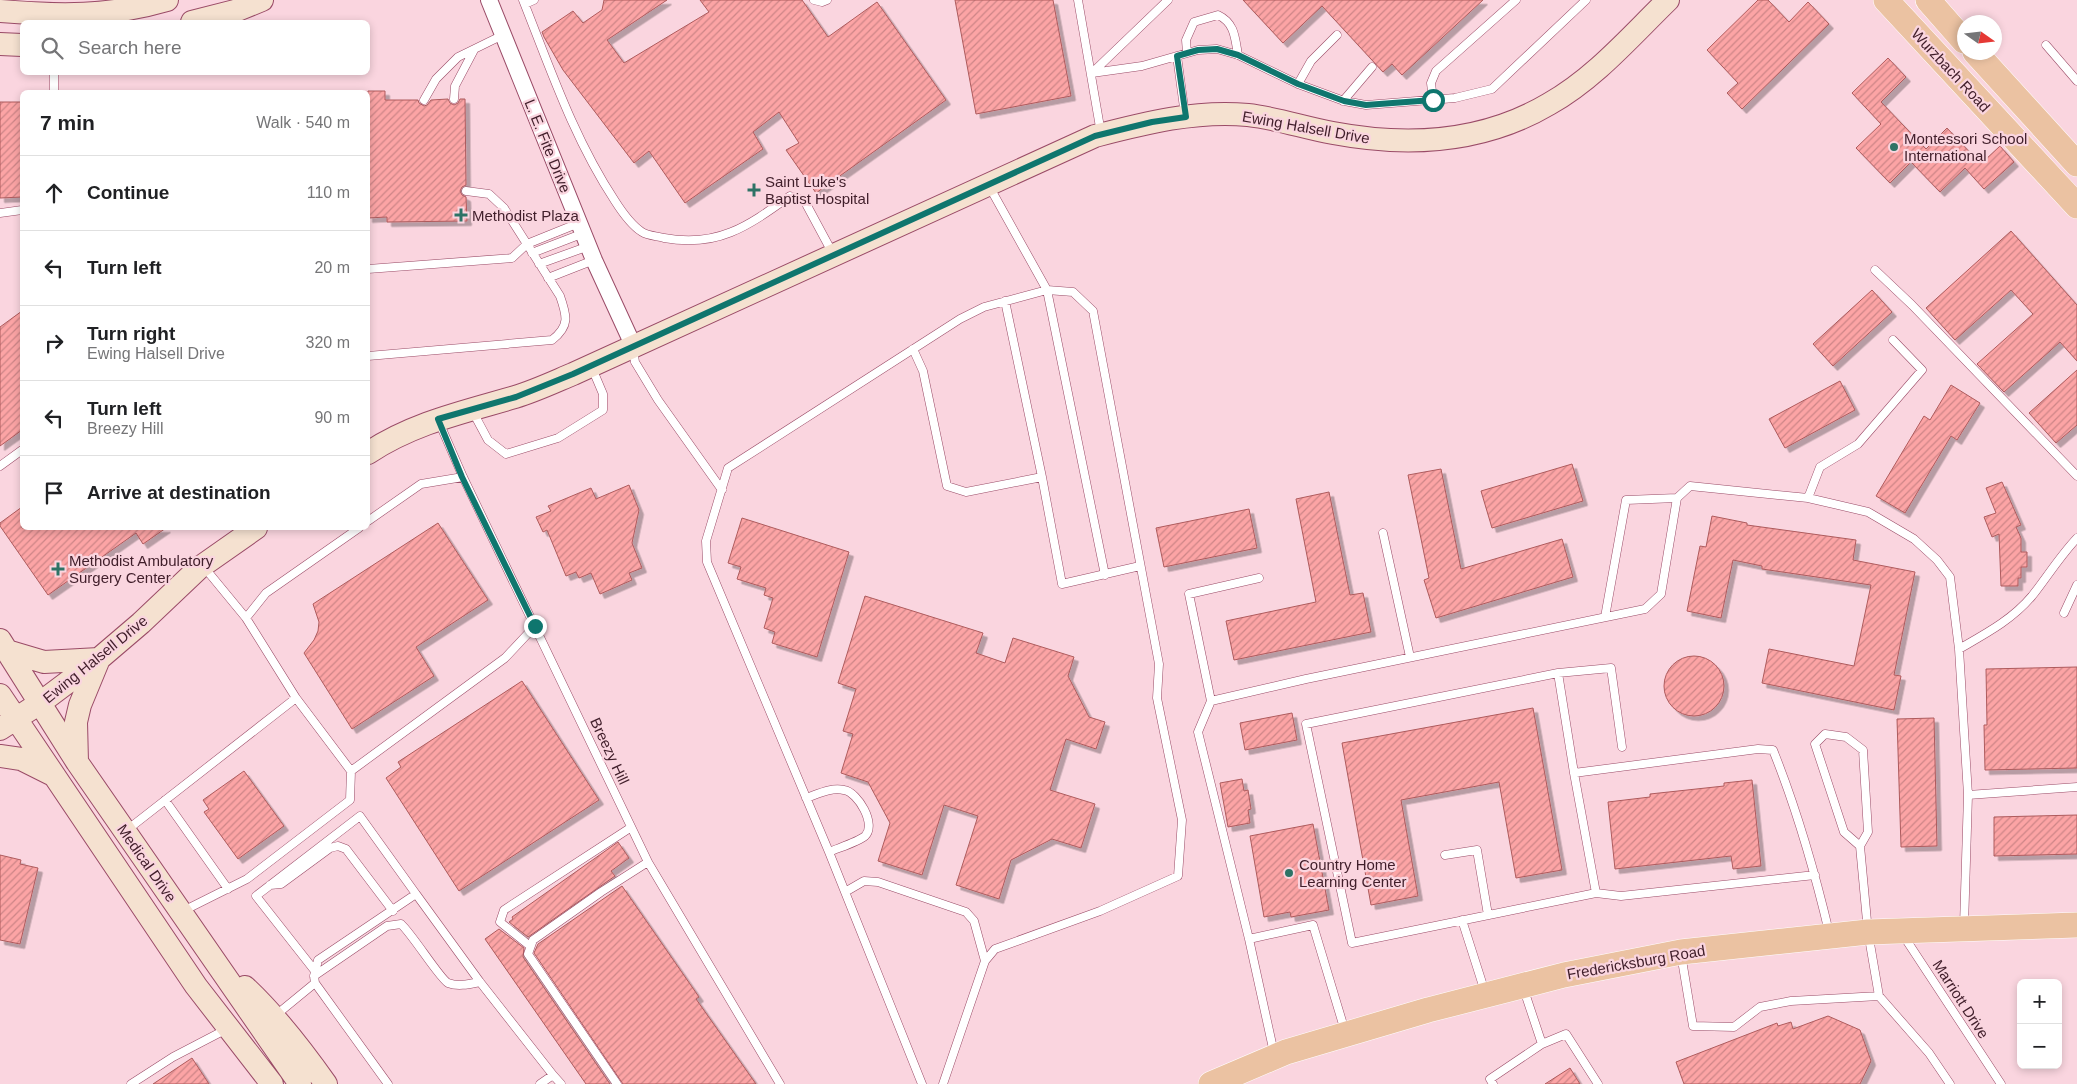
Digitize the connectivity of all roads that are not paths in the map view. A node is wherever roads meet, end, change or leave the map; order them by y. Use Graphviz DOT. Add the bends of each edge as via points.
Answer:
graph roads {
  1 [pos="167,0"];
  2 [pos="262,0"];
  3 [pos="489,0"];
  4 [pos="534,0"];
  5 [pos="814,0"];
  6 [pos="827,0"];
  7 [pos="1078,0"];
  8 [pos="1168,0"];
  9 [pos="1516,0"];
  10 [pos="1586,0"];
  11 [pos="1668,0"];
  12 [pos="1886,0"];
  13 [pos="1928,0"];
  14 [pos="524,2"];
  15 [pos="0,11"];
  16 [pos="200,20"];
  17 [pos="1957,33"];
  18 [pos="503,35"];
  19 [pos="1336,35"];
  20 [pos="0,44"];
  21 [pos="20,45"];
  22 [pos="2046,45"];
  23 [pos="475,48"];
  24 [pos="1187,53"];
  25 [pos="1238,55"];
  26 [pos="1177,56"];
  27 [pos="1982,60"];
  28 [pos="1372,67"];
  29 [pos="1092,73"];
  30 [pos="54,75"];
  31 [pos="2077,80"];
  32 [pos="1298,84"];
  33 [pos="54,90"];
  34 [pos="454,99"];
  35 [pos="424,100"];
  36 [pos="1433,100"];
  37 [pos="1343,101"];
  38 [pos="1186,117"];
  39 [pos="1101,134"];
  40 [pos="2077,164"];
  41 [pos="988,185"];
  42 [pos="466,191"];
  43 [pos="2077,206"];
  44 [pos="20,210"];
  45 [pos="0,213"];
  46 [pos="586,241"];
  47 [pos="527,244"];
  48 [pos="532,253"];
  49 [pos="833,255"];
  50 [pos="539,264"];
  51 [pos="370,269"];
  52 [pos="1875,270"];
  53 [pos="548,278"];
  54 [pos="1047,290"];
  55 [pos="1005,302"];
  56 [pos="1893,340"];
  57 [pos="633,346"];
  58 [pos="913,349"];
  59 [pos="370,356"];
  60 [pos="591,366"];
  61 [pos="472,408"];
  62 [pos="438,419"];
  63 [pos="20,451"];
  64 [pos="370,452"];
  65 [pos="0,466"];
  66 [pos="2077,476"];
  67 [pos="462,477"];
  68 [pos="1042,477"];
  69 [pos="722,490"];
  70 [pos="1677,498"];
  71 [pos="1808,498"];
  72 [pos="370,520"];
  73 [pos="253,530"];
  74 [pos="356,530"];
  75 [pos="1383,533"];
  76 [pos="2077,538"];
  77 [pos="203,565"];
  78 [pos="1140,566"];
  79 [pos="1104,574"];
  80 [pos="1259,578"];
  81 [pos="2077,585"];
  82 [pos="2064,612"];
  83 [pos="1605,617"];
  84 [pos="246,618"];
  85 [pos="535,626"];
  86 [pos="4,645"];
  87 [pos="1959,649"];
  88 [pos="1410,657"];
  89 [pos="100,658"];
  90 [pos="1558,673"];
  91 [pos="0,695"];
  92 [pos="296,698"];
  93 [pos="1211,701"];
  94 [pos="40,703"];
  95 [pos="8,724"];
  96 [pos="1622,747"];
  97 [pos="0,756"];
  98 [pos="77,762"];
  99 [pos="351,771"];
  100 [pos="1574,773"];
  101 [pos="54,776"];
  102 [pos="2077,787"];
  103 [pos="1968,795"];
  104 [pos="806,798"];
  105 [pos="165,800"];
  106 [pos="630,828"];
  107 [pos="125,832"];
  108 [pos="1860,846"];
  109 [pos="829,852"];
  110 [pos="1444,855"];
  111 [pos="648,862"];
  112 [pos="1815,874"];
  113 [pos="269,886"];
  114 [pos="228,889"];
  115 [pos="845,892"];
  116 [pos="1596,893"];
  117 [pos="416,894"];
  118 [pos="393,910"];
  119 [pos="181,912"];
  120 [pos="1488,915"];
  121 [pos="1462,920"];
  122 [pos="2077,925"];
  123 [pos="1964,928"];
  124 [pos="1899,930"];
  125 [pos="1868,932"];
  126 [pos="1830,936"];
  127 [pos="1249,939"];
  128 [pos="530,946"];
  129 [pos="1681,952"];
  130 [pos="211,955"];
  131 [pos="985,962"];
  132 [pos="314,977"];
  133 [pos="480,982"];
  134 [pos="196,986"];
  135 [pos="1523,986"];
  136 [pos="1486,995"];
  137 [pos="1879,996"];
  138 [pos="274,1016"];
  139 [pos="221,1032"];
  140 [pos="1346,1034"];
  141 [pos="1542,1044"];
  142 [pos="1275,1057"];
  143 [pos="554,1075"];
  144 [pos="131,1084"];
  145 [pos="252,1084"];
  146 [pos="272,1084"];
  147 [pos="300,1084"];
  148 [pos="326,1084"];
  149 [pos="388,1084"];
  150 [pos="540,1084"];
  151 [pos="561,1084"];
  152 [pos="617,1084"];
  153 [pos="780,1084"];
  154 [pos="922,1084"];
  155 [pos="943,1084"];
  156 [pos="1211,1084"];
  157 [pos="1493,1084"];
  158 [pos="1598,1084"];
  159 [pos="1950,1084"];
  160 [pos="2001,1084"];
  1 -- 15 [label="street" via="136,9 75,16"];
  2 -- 16 [label="street"];
  3 -- 18 [label="street, L. E. Fite Drive"];
  4 -- 14 [label="lane"];
  5 -- 6 [label="lane"];
  7 -- 29 [label="lane"];
  8 -- 29 [label="lane"];
  9 -- 36 [label="lane" via="1436,71 1431,83"];
  10 -- 36 [label="lane" via="1492,89"];
  11 -- 38 [label="street, Ewing Halsell Drive" via="1597,70 1565,94 1524,117 1482,132 1403,142 1353,137 1249,115"];
  12 -- 43 [label="main road, Wurzbach Road"];
  13 -- 17 [label="main road, Wurzbach Road"];
  14 -- 49 [label="lane" via="572,121 602,181 625,216 643,233 679,240 713,239 754,222 790,196 804,200"];
  18 -- 23 [label="lane"];
  18 -- 46 [label="street, L. E. Fite Drive"];
  19 -- 32 [label="lane" via="1311,61"];
  20 -- 21 [label="street"];
  22 -- 31 [label="lane"];
  23 -- 34 [label="lane" via="454,86"];
  23 -- 35 [label="lane" via="458,57 436,79"];
  24 -- 25 [label="lane" via="1217,49"];
  24 -- 25 [label="lane" via="1186,40 1194,22 1218,15 1227,19 1233,28"];
  24 -- 26 [label="lane"];
  25 -- 32 [label="lane"];
  26 -- 29 [label="lane" via="1142,66"];
  26 -- 38 [label="lane"];
  27 -- 40 [label="main road, Wurzbach Road"];
  28 -- 37 [label="lane"];
  29 -- 39 [label="lane"];
  30 -- 33 [label="lane"];
  32 -- 37 [label="lane"];
  36 -- 37 [label="lane" via="1366,105"];
  38 -- 39 [label="street, Ewing Halsell Drive"];
  39 -- 41 [label="street, Ewing Halsell Drive"];
  41 -- 49 [label="street, Ewing Halsell Drive"];
  41 -- 54 [label="lane"];
  42 -- 47 [label="lane" via="489,194 504,208"];
  44 -- 45 [label="lane"];
  46 -- 47 [label="lane"];
  46 -- 48 [label="lane"];
  46 -- 50 [label="lane"];
  46 -- 53 [label="lane"];
  46 -- 57 [label="street, L. E. Fite Drive"];
  47 -- 48 [label="lane"];
  47 -- 51 [label="lane" via="512,258"];
  48 -- 50 [label="lane"];
  49 -- 57 [label="street, Ewing Halsell Drive"];
  50 -- 53 [label="lane"];
  52 -- 66 [label="lane"];
  53 -- 59 [label="lane" via="560,296 566,322 562,332 552,340"];
  54 -- 55 [label="lane"];
  54 -- 78 [label="lane" via="1073,292 1093,311"];
  54 -- 79 [label="lane"];
  55 -- 58 [label="lane" via="984,307 960,319"];
  55 -- 68 [label="lane"];
  56 -- 71 [label="lane" via="1922,370 1858,444 1820,467"];
  57 -- 60 [label="street, Ewing Halsell Drive"];
  57 -- 69 [label="lane" via="640,372"];
  58 -- 68 [label="lane" via="923,371 947,486 966,492"];
  58 -- 69 [label="lane" via="728,468"];
  60 -- 61 [label="street, Ewing Halsell Drive" via="516,397"];
  60 -- 61 [label="lane" via="603,394 603,410 558,438 506,454 488,440"];
  61 -- 62 [label="street, Ewing Halsell Drive"];
  62 -- 64 [label="street, Ewing Halsell Drive" via="409,430"];
  62 -- 67 [label="lane, Breezy Hill"];
  63 -- 65 [label="lane"];
  67 -- 72 [label="lane" via="421,484"];
  67 -- 85 [label="lane, Breezy Hill"];
  68 -- 79 [label="lane" via="1062,584"];
  69 -- 104 [label="lane" via="706,541 708,562"];
  70 -- 71 [label="lane" via="1690,486"];
  70 -- 83 [label="lane" via="1661,594 1644,609"];
  70 -- 83 [label="lane" via="1626,500"];
  71 -- 87 [label="lane" via="1868,512 1914,539 1937,560 1950,577"];
  73 -- 77 [label="street, Ewing Halsell Drive"];
  74 -- 84 [label="lane" via="266,593"];
  75 -- 88 [label="lane"];
  76 -- 87 [label="lane" via="2031,597 2006,621"];
  77 -- 84 [label="lane"];
  77 -- 89 [label="street, Ewing Halsell Drive"];
  78 -- 79 [label="lane"];
  78 -- 131 [label="lane" via="1159,664 1157,698 1182,820 1178,876 1100,911 996,949"];
  80 -- 93 [label="lane" via="1189,594"];
  81 -- 82 [label="lane"];
  83 -- 88 [label="lane"];
  84 -- 92 [label="lane"];
  85 -- 99 [label="lane" via="505,658"];
  85 -- 106 [label="lane, Breezy Hill"];
  86 -- 89 [label="street" via="44,662"];
  86 -- 94 [label="street, Medical Drive"];
  87 -- 103 [label="lane"];
  88 -- 93 [label="lane"];
  89 -- 94 [label="street, Ewing Halsell Drive"];
  89 -- 98 [label="street" via="76,722"];
  90 -- 96 [label="lane" via="1611,668"];
  90 -- 100 [label="lane"];
  90 -- 121 [label="lane" via="1306,724 1352,943"];
  91 -- 95 [label="street, Medical Drive"];
  92 -- 99 [label="lane"];
  92 -- 105 [label="lane"];
  93 -- 127 [label="lane" via="1198,732"];
  94 -- 95 [label="street, Ewing Halsell Drive"];
  94 -- 98 [label="street, Medical Drive"];
  95 -- 101 [label="street, Medical Drive"];
  97 -- 101 [label="street" via="32,763"];
  98 -- 107 [label="street, Medical Drive"];
  99 -- 114 [label="lane" via="350,800 247,879"];
  100 -- 112 [label="lane" via="1758,749 1773,750"];
  100 -- 116 [label="lane"];
  101 -- 134 [label="street, Medical Drive"];
  102 -- 103 [label="lane"];
  103 -- 123 [label="lane"];
  104 -- 109 [label="lane"];
  104 -- 109 [label="lane" via="832,789 850,792 858,798 868,822 865,836"];
  105 -- 107 [label="lane"];
  105 -- 114 [label="lane"];
  106 -- 111 [label="lane, Breezy Hill"];
  106 -- 128 [label="lane" via="504,910 500,922"];
  107 -- 119 [label="street, Medical Drive"];
  108 -- 108 [label="lane" via="1844,832 1815,744 1824,734 1846,737 1863,750 1868,832"];
  108 -- 125 [label="lane"];
  109 -- 115 [label="lane"];
  110 -- 120 [label="lane" via="1477,850"];
  111 -- 128 [label="lane" via="549,928"];
  111 -- 153 [label="lane, Breezy Hill"];
  112 -- 116 [label="lane" via="1621,896"];
  112 -- 126 [label="lane"];
  113 -- 117 [label="lane" via="360,816"];
  113 -- 118 [label="lane" via="281,884 330,848 338,846 346,849"];
  113 -- 132 [label="lane" via="256,896"];
  114 -- 119 [label="lane"];
  115 -- 131 [label="lane" via="864,881 878,882 966,912 974,921"];
  115 -- 154 [label="lane"];
  116 -- 120 [label="lane"];
  117 -- 118 [label="lane"];
  117 -- 133 [label="lane"];
  118 -- 132 [label="lane" via="318,960"];
  119 -- 130 [label="street, Medical Drive"];
  120 -- 121 [label="lane"];
  121 -- 136 [label="lane"];
  122 -- 123 [label="main road, Fredericksburg Road"];
  123 -- 124 [label="main road, Fredericksburg Road"];
  124 -- 125 [label="main road, Fredericksburg Road"];
  124 -- 160 [label="lane, Marriott Drive"];
  125 -- 126 [label="main road, Fredericksburg Road"];
  125 -- 137 [label="lane"];
  126 -- 129 [label="main road, Fredericksburg Road"];
  127 -- 140 [label="lane" via="1313,925"];
  127 -- 142 [label="lane"];
  128 -- 152 [label="lane" via="528,954"];
  129 -- 135 [label="main road, Fredericksburg Road"];
  129 -- 137 [label="lane" via="1693,1026 1734,1027 1760,1007 1791,1001"];
  130 -- 138 [label="street"];
  130 -- 147 [label="street, Medical Drive"];
  131 -- 155 [label="lane"];
  132 -- 133 [label="lane" via="387,926 401,924 446,982 456,985"];
  132 -- 138 [label="lane"];
  132 -- 149 [label="lane"];
  133 -- 143 [label="lane"];
  134 -- 139 [label="street"];
  134 -- 146 [label="street, Medical Drive"];
  135 -- 136 [label="main road, Fredericksburg Road"];
  135 -- 141 [label="lane"];
  136 -- 140 [label="main road, Fredericksburg Road"];
  137 -- 159 [label="lane" via="1929,1053"];
  138 -- 148 [label="street"];
  139 -- 144 [label="lane"];
  139 -- 145 [label="street"];
  140 -- 142 [label="main road, Fredericksburg Road"];
  141 -- 157 [label="lane" via="1490,1079"];
  141 -- 158 [label="lane" via="1566,1034"];
  142 -- 156 [label="main road, Fredericksburg Road"];
  143 -- 150 [label="lane"];
  143 -- 151 [label="lane"];
}
